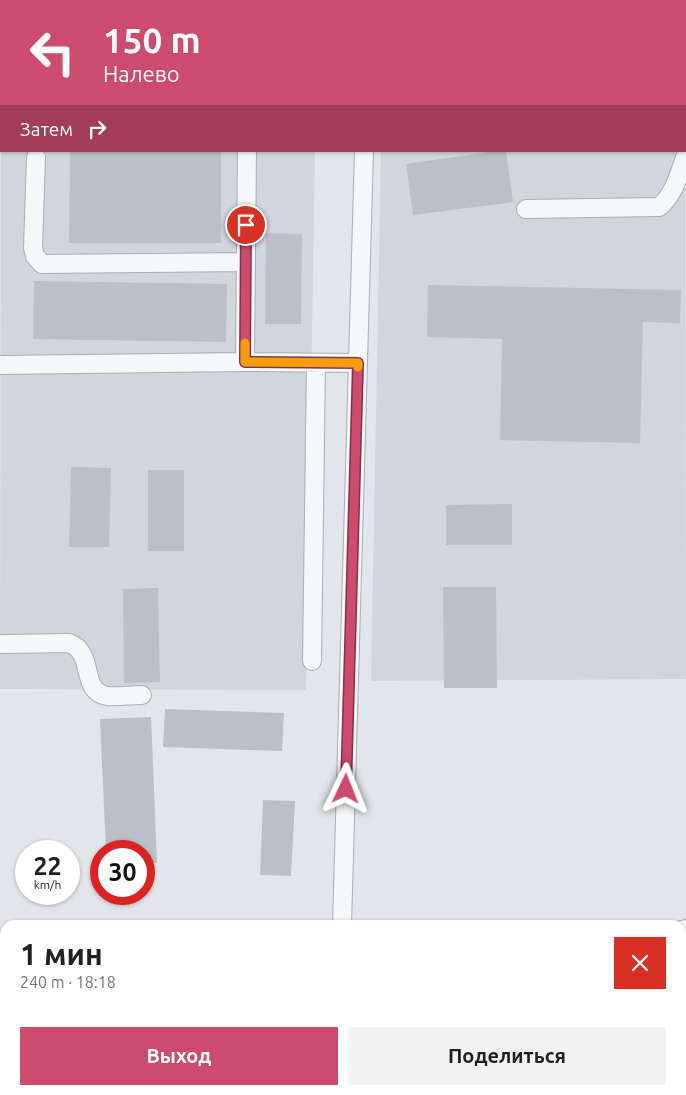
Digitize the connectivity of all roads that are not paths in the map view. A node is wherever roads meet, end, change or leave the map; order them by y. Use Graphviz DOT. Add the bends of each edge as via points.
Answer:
graph roads {
  1 [pos="246,152"];
  2 [pos="364,152"];
  3 [pos="686,155"];
  4 [pos="36,157"];
  5 [pos="526,209"];
  6 [pos="246,262"];
  7 [pos="245,362"];
  8 [pos="316,362"];
  9 [pos="358,363"];
  10 [pos="0,365"];
  11 [pos="0,644"];
  12 [pos="312,661"];
  13 [pos="142,695"];
  14 [pos="342,920"];
  1 -- 6 [label="street"];
  2 -- 9 [label="street"];
  3 -- 5 [label="street" via="673,190 659,207"];
  4 -- 6 [label="street" via="33,248 34,256 42,264"];
  6 -- 7 [label="street"];
  7 -- 8 [label="street"];
  7 -- 10 [label="street"];
  8 -- 9 [label="street"];
  8 -- 12 [label="street"];
  9 -- 14 [label="street"];
  11 -- 13 [label="street" via="68,643 78,646 97,692 107,696"];
}
